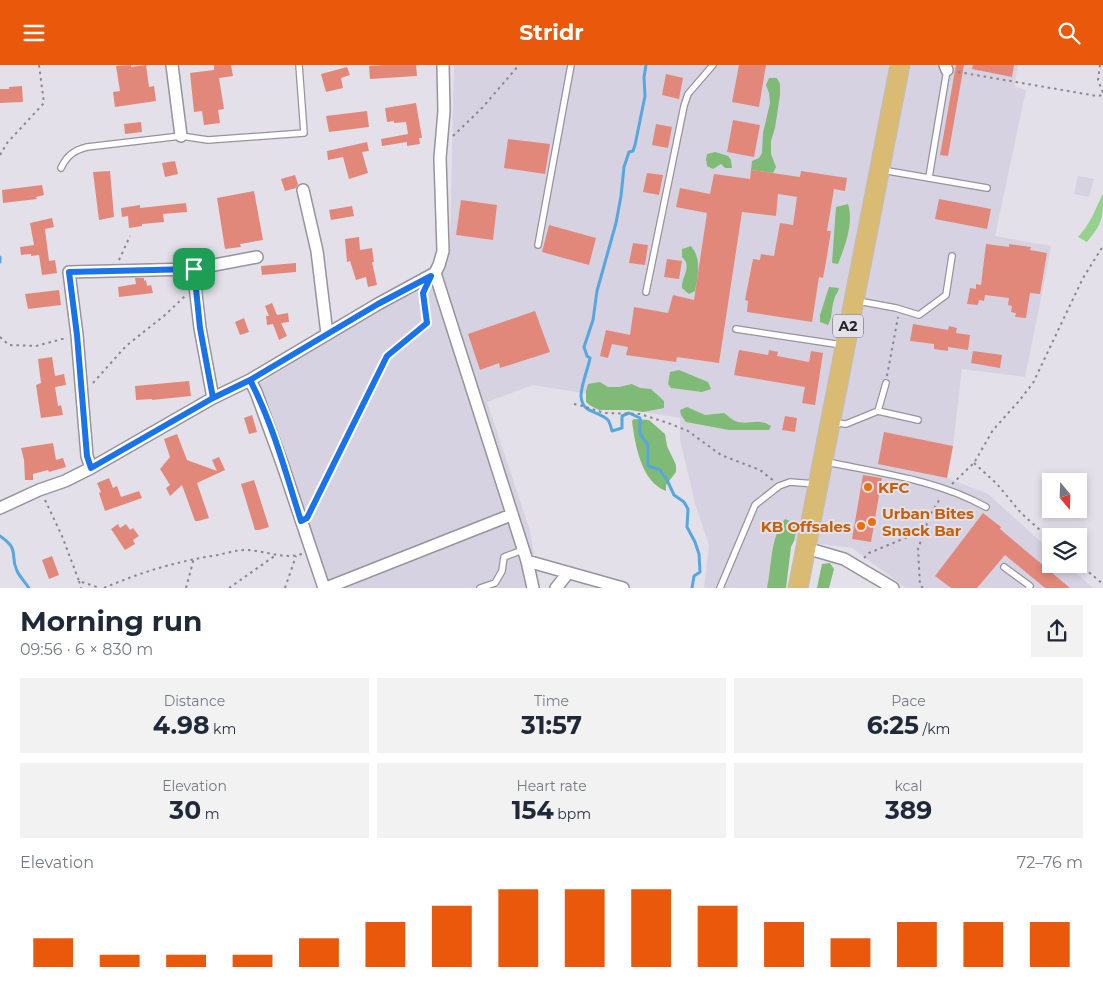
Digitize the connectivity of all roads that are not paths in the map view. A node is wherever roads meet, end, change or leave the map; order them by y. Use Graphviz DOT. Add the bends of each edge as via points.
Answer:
graph roads {
  1 [pos="172,65"];
  2 [pos="299,65"];
  3 [pos="443,65"];
  4 [pos="571,65"];
  5 [pos="714,65"];
  6 [pos="900,65"];
  7 [pos="946,67"];
  8 [pos="181,137"];
  9 [pos="61,168"];
  10 [pos="880,170"];
  11 [pos="929,177"];
  12 [pos="988,189"];
  13 [pos="303,190"];
  14 [pos="538,245"];
  15 [pos="952,256"];
  16 [pos="257,257"];
  17 [pos="194,269"];
  18 [pos="433,274"];
  19 [pos="646,292"];
  20 [pos="853,300"];
  21 [pos="736,329"];
  22 [pos="328,334"];
  23 [pos="844,345"];
  24 [pos="250,380"];
  25 [pos="886,383"];
  26 [pos="213,398"];
  27 [pos="878,411"];
  28 [pos="918,420"];
  29 [pos="830,423"];
  30 [pos="822,461"];
  31 [pos="91,468"];
  32 [pos="818,484"];
  33 [pos="0,507"];
  34 [pos="986,507"];
  35 [pos="511,515"];
  36 [pos="806,548"];
  37 [pos="525,556"];
  38 [pos="1004,567"];
  39 [pos="568,573"];
  40 [pos="325,588"];
  41 [pos="480,588"];
  42 [pos="533,588"];
  43 [pos="556,588"];
  44 [pos="623,588"];
  45 [pos="720,588"];
  46 [pos="798,588"];
  47 [pos="892,588"];
  48 [pos="1029,588"];
  1 -- 8 [label="street"];
  2 -- 8 [label="lane" via="304,133 208,139"];
  3 -- 18 [label="street" via="440,158 443,251 440,265"];
  4 -- 14 [label="lane"];
  5 -- 19 [label="lane" via="688,94 684,107"];
  6 -- 10 [label="main road, A2"];
  7 -- 11 [label="lane"];
  8 -- 9 [label="lane" via="87,147 76,150"];
  10 -- 11 [label="lane"];
  10 -- 20 [label="main road, A2"];
  11 -- 12 [label="lane"];
  13 -- 22 [label="street" via="317,251"];
  15 -- 20 [label="lane" via="946,295 919,315"];
  16 -- 17 [label="street"];
  17 -- 26 [label="street" via="194,288"];
  17 -- 31 [label="street" via="69,272 87,456"];
  18 -- 22 [label="street"];
  18 -- 35 [label="street"];
  20 -- 23 [label="main road, A2"];
  21 -- 23 [label="lane"];
  22 -- 24 [label="street"];
  23 -- 29 [label="main road, A2"];
  24 -- 26 [label="street"];
  24 -- 40 [label="street"];
  25 -- 27 [label="lane"];
  26 -- 31 [label="street"];
  27 -- 28 [label="lane"];
  27 -- 29 [label="lane" via="846,424"];
  29 -- 30 [label="main road, A2"];
  30 -- 32 [label="main road, A2"];
  30 -- 34 [label="lane" via="946,489"];
  31 -- 33 [label="street"];
  32 -- 36 [label="main road, A2"];
  32 -- 45 [label="lane" via="779,486 754,505"];
  35 -- 37 [label="street"];
  35 -- 40 [label="street"];
  36 -- 46 [label="main road, A2"];
  36 -- 47 [label="street" via="844,559"];
  37 -- 39 [label="street"];
  37 -- 41 [label="lane" via="504,557 502,571 495,583"];
  37 -- 42 [label="street"];
  38 -- 48 [label="lane"];
  39 -- 43 [label="street"];
  39 -- 44 [label="street"];
}
